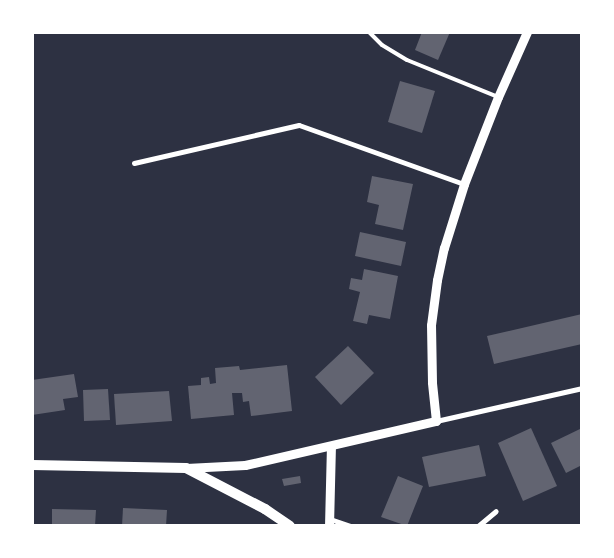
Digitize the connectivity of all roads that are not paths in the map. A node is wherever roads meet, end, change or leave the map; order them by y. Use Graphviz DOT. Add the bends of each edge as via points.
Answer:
graph roads {
  1 [pos="369,32"];
  2 [pos="527,32"];
  3 [pos="498,97"];
  4 [pos="134,164"];
  5 [pos="464,184"];
  6 [pos="582,388"];
  7 [pos="436,422"];
  8 [pos="331,446"];
  9 [pos="32,465"];
  10 [pos="186,468"];
  11 [pos="496,511"];
  12 [pos="330,522"];
  13 [pos="290,526"];
  14 [pos="350,526"];
  15 [pos="478,526"];
  1 -- 3 [label="lane" via="382,45 407,60"];
  2 -- 3 [label="street"];
  3 -- 5 [label="street"];
  4 -- 5 [label="street" via="299,126"];
  5 -- 7 [label="street" via="444,248 433,306 430,349"];
  6 -- 7 [label="street"];
  7 -- 8 [label="street"];
  8 -- 10 [label="street" via="245,464"];
  8 -- 12 [label="street"];
  9 -- 10 [label="main road"];
  10 -- 13 [label="main road" via="265,509"];
  11 -- 15 [label="street"];
  12 -- 14 [label="street"];
}
